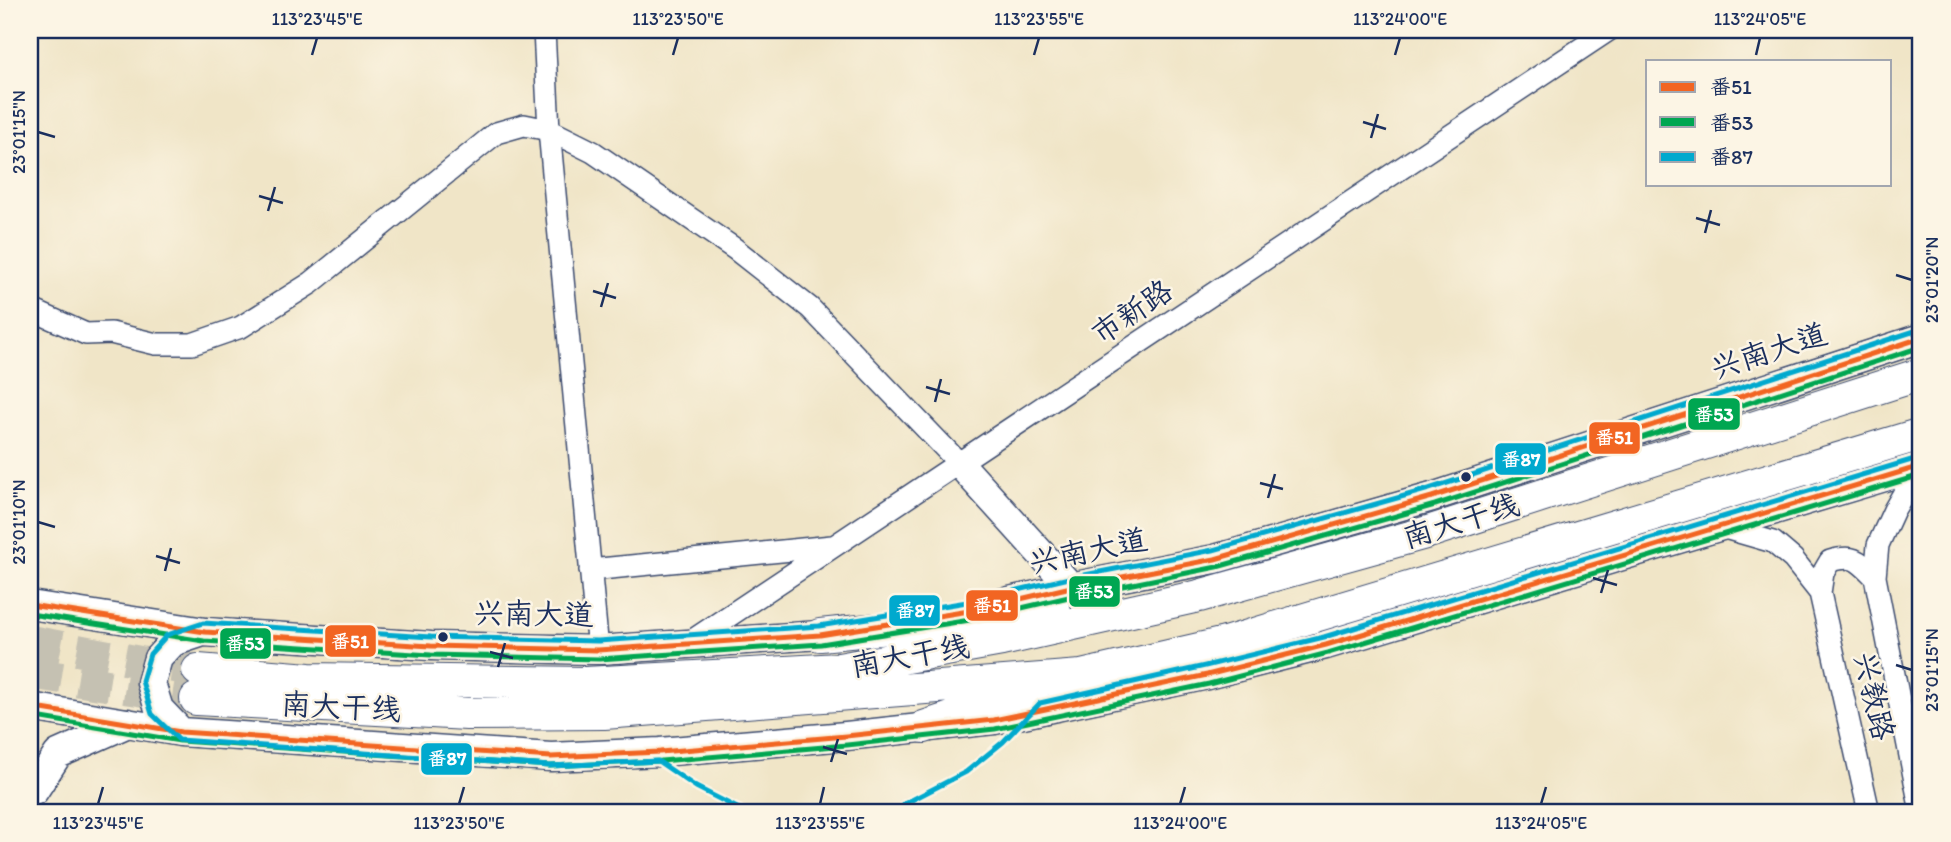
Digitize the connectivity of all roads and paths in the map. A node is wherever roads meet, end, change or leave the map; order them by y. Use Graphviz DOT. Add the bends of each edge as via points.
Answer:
graph roads {
  1 [pos="544,30"];
  2 [pos="1597,33"];
  3 [pos="549,130"];
  4 [pos="30,309"];
  5 [pos="1921,338"];
  6 [pos="1921,374"];
  7 [pos="1921,434"];
  8 [pos="959,463"];
  9 [pos="1920,467"];
  10 [pos="1721,527"];
  11 [pos="834,546"];
  12 [pos="590,570"];
  13 [pos="1875,577"];
  14 [pos="1071,587"];
  15 [pos="1820,593"];
  16 [pos="1199,596"];
  17 [pos="30,605"];
  18 [pos="205,632"];
  19 [pos="820,635"];
  20 [pos="687,644"];
  21 [pos="598,650"];
  22 [pos="1081,676"];
  23 [pos="30,707"];
  24 [pos="128,723"];
  25 [pos="924,727"];
  26 [pos="181,732"];
  27 [pos="32,793"];
  28 [pos="1869,812"];
  29 [pos="1921,812"];
  1 -- 3 [label="street"];
  2 -- 8 [label="street, 市新路"];
  3 -- 4 [label="street" via="524,125 496,133 311,283 241,327 192,344 86,334"];
  3 -- 8 [label="street" via="626,174 735,249 810,308"];
  3 -- 12 [label="street"];
  5 -- 14 [label="main road, 兴南大道" via="1432,497 1215,559"];
  6 -- 16 [label="highway, 南大干线" via="1425,533"];
  7 -- 22 [label="highway, 南大干线" via="1226,643"];
  8 -- 11 [label="street, 市新路"];
  8 -- 14 [label="main road"];
  9 -- 10 [label="main road"];
  9 -- 13 [label="street, 兴教路" via="1878,545"];
  10 -- 15 [label="street" via="1773,542"];
  10 -- 25 [label="main road" via="1326,645 1220,672 1016,717"];
  11 -- 12 [label="street"];
  11 -- 20 [label="street, 市新路"];
  12 -- 21 [label="street"];
  13 -- 15 [label="street" via="1847,556 1830,561"];
  13 -- 29 [label="street, 兴教路"];
  14 -- 19 [label="main road, 兴南大道" via="969,611"];
  15 -- 28 [label="street, 兴教路"];
  16 -- 19 [label="highway"];
  16 -- 22 [label="highway, 南大干线" via="1002,640 839,669 586,683 309,680 197,684 467,714 604,713"];
  17 -- 18 [label="main road, 兴南大道"];
  18 -- 21 [label="main road, 兴南大道" via="431,646"];
  18 -- 26 [label="main road" via="173,642 158,658 152,683 159,709"];
  19 -- 20 [label="main road, 兴南大道"];
  20 -- 21 [label="main road, 兴南大道"];
  22 -- 25 [label="highway"];
  23 -- 24 [label="main road"];
  24 -- 26 [label="main road"];
  24 -- 27 [label="main road" via="58,754"];
  25 -- 26 [label="main road" via="673,751 551,757"];
}
